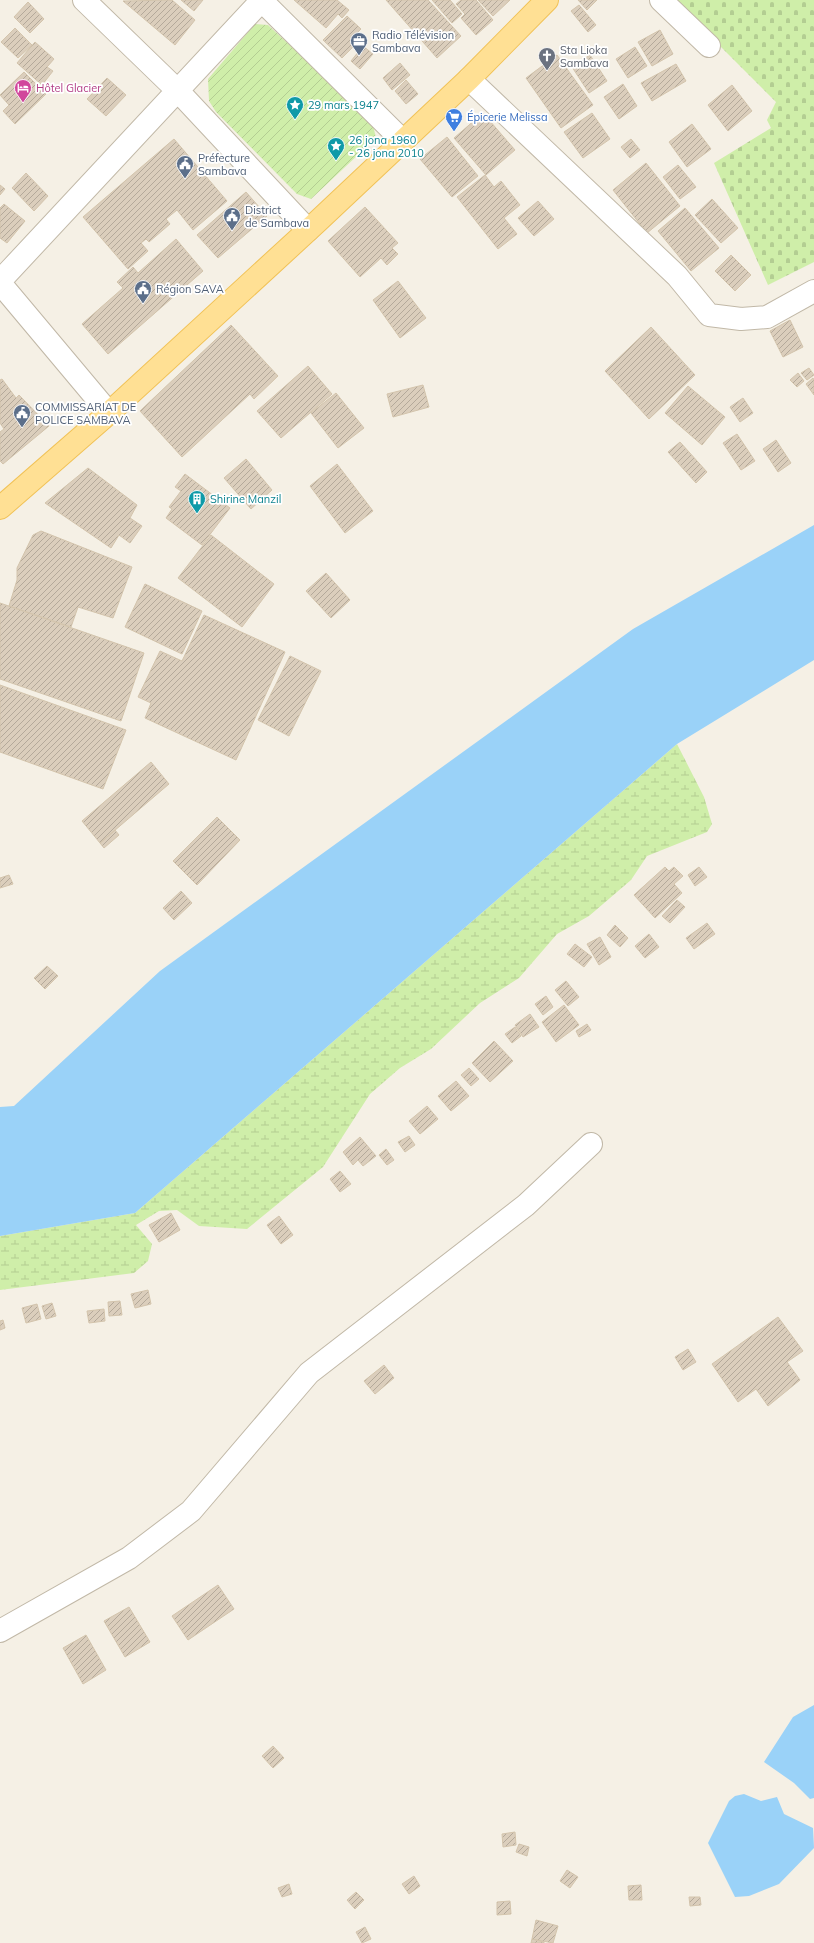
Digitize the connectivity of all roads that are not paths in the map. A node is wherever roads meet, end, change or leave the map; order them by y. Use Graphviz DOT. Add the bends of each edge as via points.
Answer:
graph roads {
  1 [pos="84,0"];
  2 [pos="262,0"];
  3 [pos="547,0"];
  4 [pos="661,0"];
  5 [pos="709,46"];
  6 [pos="468,79"];
  7 [pos="178,91"];
  8 [pos="402,140"];
  9 [pos="308,230"];
  10 [pos="2,275"];
  11 [pos="814,291"];
  12 [pos="109,413"];
  13 [pos="0,508"];
  14 [pos="591,1144"];
  15 [pos="0,1631"];
  1 -- 7 [label="street"];
  2 -- 7 [label="street"];
  2 -- 8 [label="street"];
  3 -- 6 [label="main road"];
  4 -- 5 [label="street"];
  6 -- 8 [label="main road"];
  6 -- 11 [label="street" via="677,276 709,315 741,319 767,317"];
  7 -- 9 [label="street"];
  7 -- 10 [label="street"];
  8 -- 9 [label="main road"];
  9 -- 12 [label="main road"];
  10 -- 12 [label="street"];
  12 -- 13 [label="main road"];
  14 -- 15 [label="street" via="526,1205 309,1373 191,1511 129,1558"];
}
